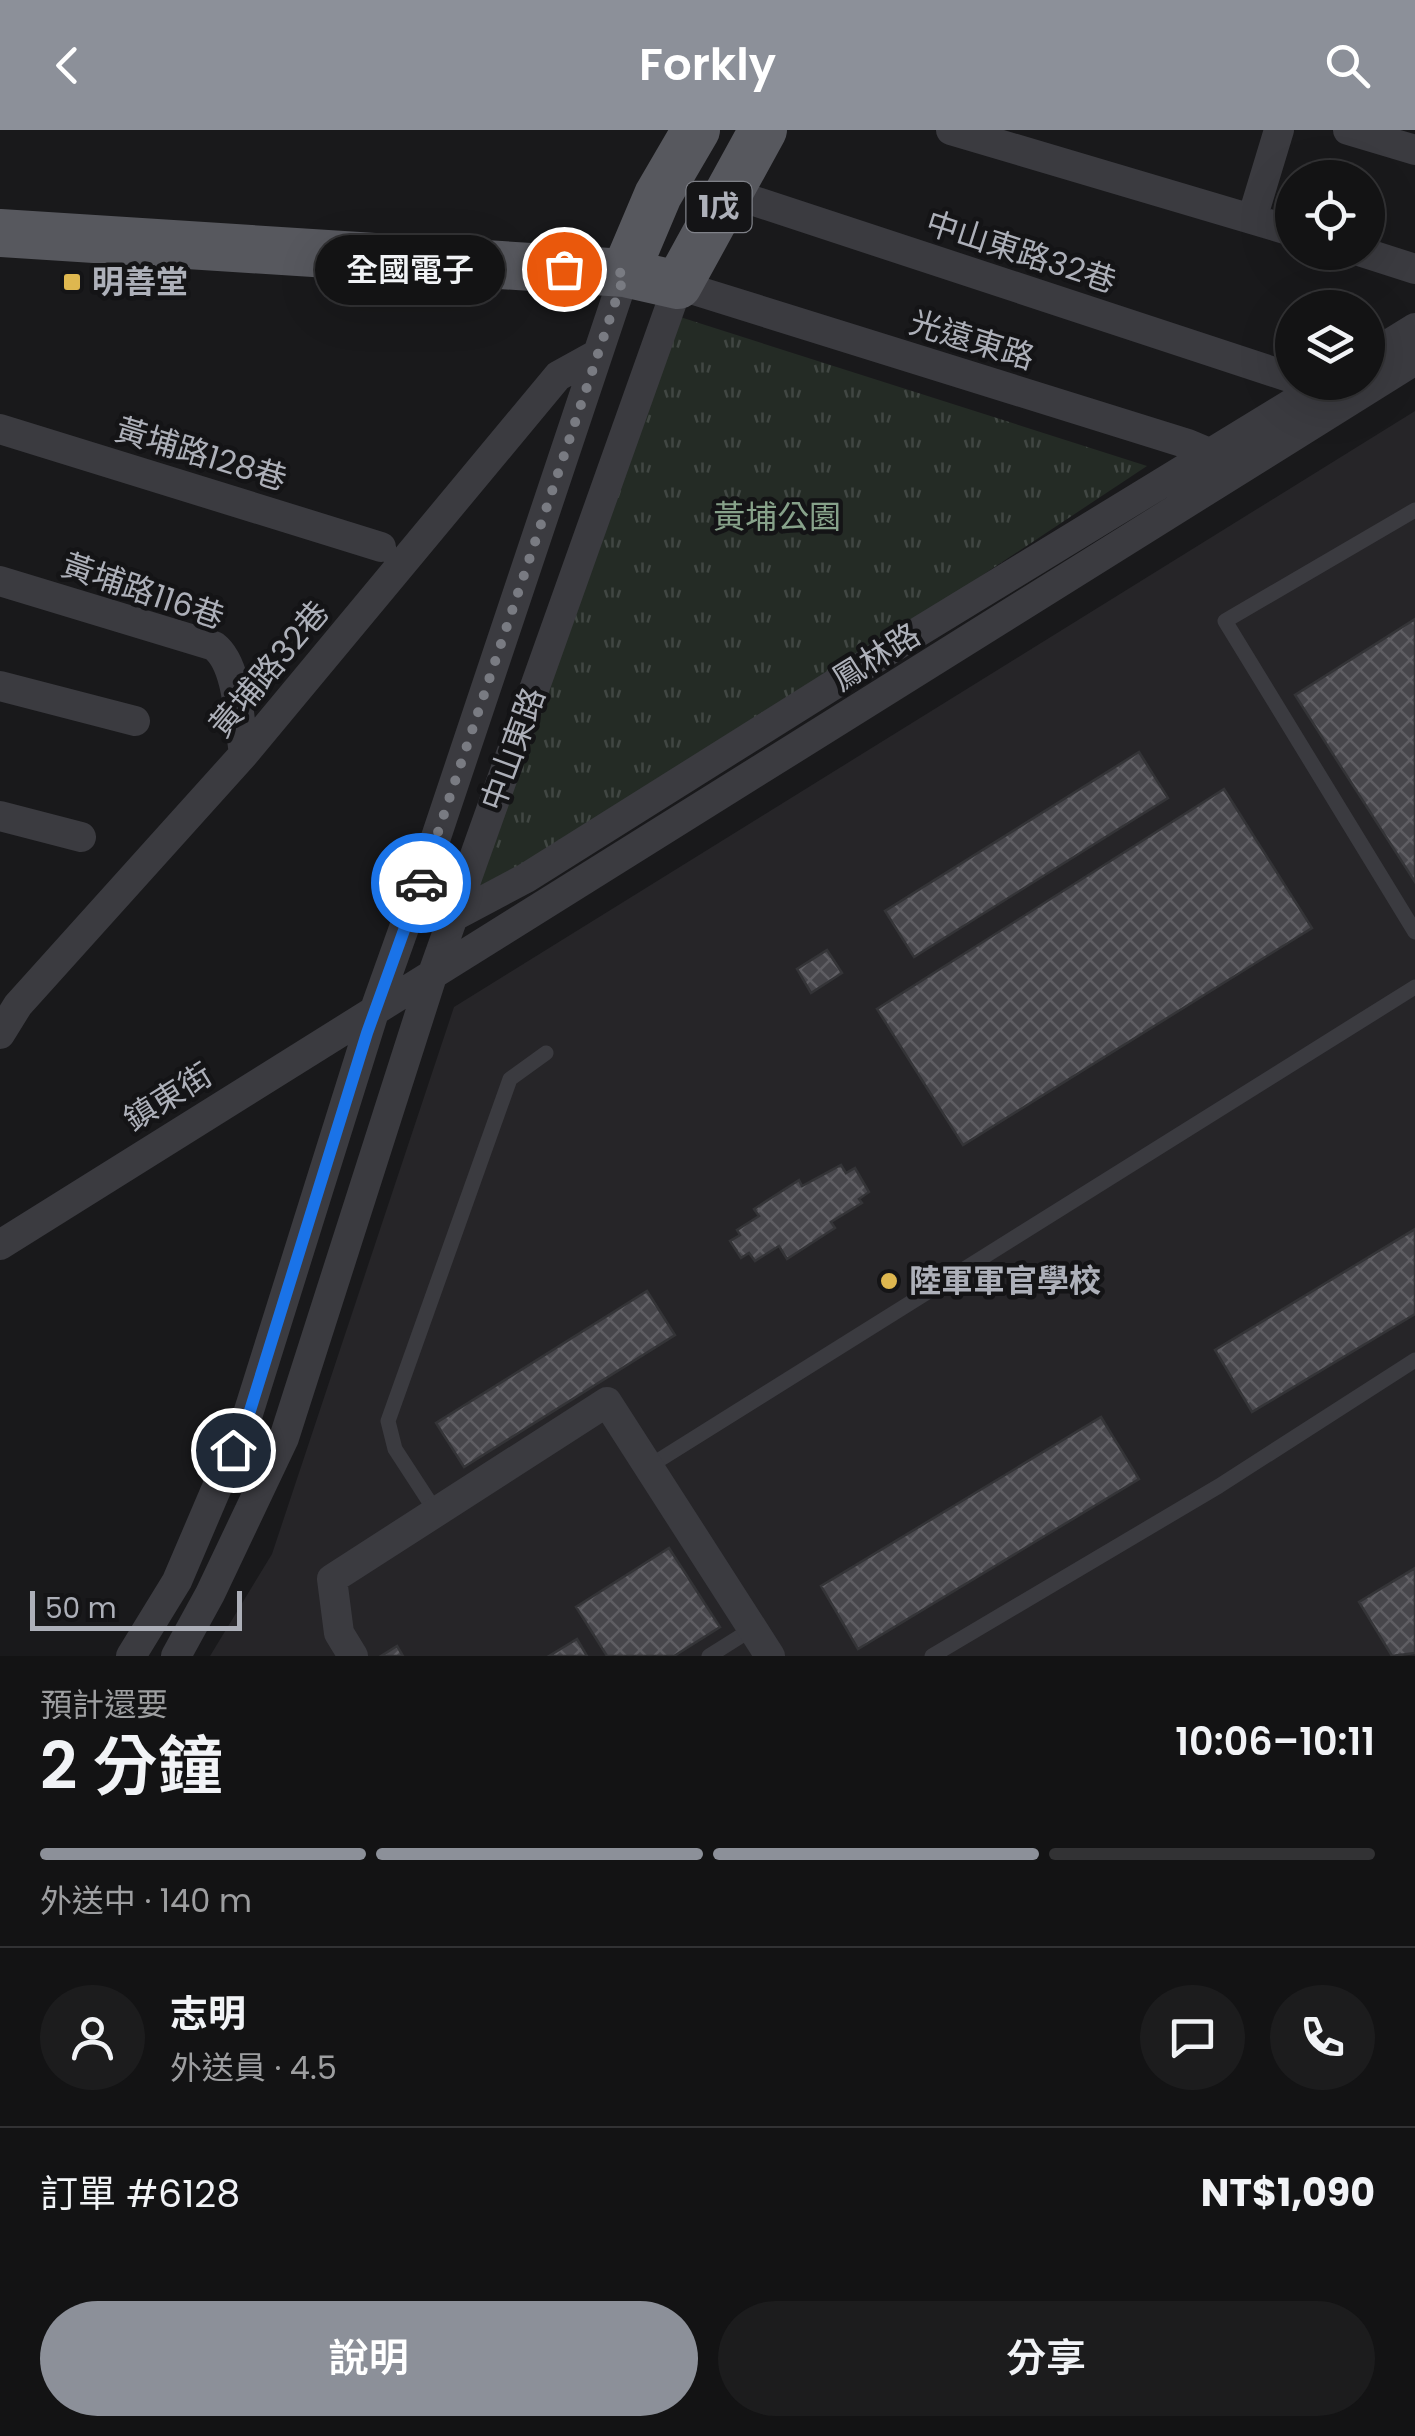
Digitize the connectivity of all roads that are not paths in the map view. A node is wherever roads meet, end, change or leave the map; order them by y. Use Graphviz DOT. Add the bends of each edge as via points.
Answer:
graph roads {
  1 [pos="696,130"];
  2 [pos="763,130"];
  3 [pos="1279,130"];
  4 [pos="1348,130"];
  5 [pos="969,133"];
  6 [pos="1415,150"];
  7 [pos="727,192"];
  8 [pos="1252,219"];
  9 [pos="1275,226"];
  10 [pos="0,233"];
  11 [pos="1385,259"];
  12 [pos="1415,269"];
  13 [pos="625,273"];
  14 [pos="678,284"];
  15 [pos="1415,328"];
  16 [pos="1385,347"];
  17 [pos="596,355"];
  18 [pos="1415,360"];
  19 [pos="1275,370"];
  20 [pos="1286,400"];
  21 [pos="0,429"];
  22 [pos="1212,452"];
  23 [pos="1244,468"];
  24 [pos="1415,510"];
  25 [pos="381,547"];
  26 [pos="0,581"];
  27 [pos="0,686"];
  28 [pos="135,721"];
  29 [pos="244,754"];
  30 [pos="0,816"];
  31 [pos="81,837"];
  32 [pos="452,917"];
  33 [pos="1415,932"];
  34 [pos="398,950"];
  35 [pos="432,976"];
  36 [pos="1415,987"];
  37 [pos="9,1010"];
  38 [pos="374,1012"];
  39 [pos="0,1034"];
  40 [pos="546,1054"];
  41 [pos="0,1245"];
  42 [pos="1415,1360"];
  43 [pos="648,1466"];
  44 [pos="436,1512"];
  45 [pos="752,1629"];
  46 [pos="131,1656"];
  47 [pos="176,1656"];
  48 [pos="353,1656"];
  49 [pos="709,1656"];
  50 [pos="770,1656"];
  51 [pos="932,1656"];
  1 -- 13 [label="main road, 中山東路 / 1戊" via="658,195"];
  2 -- 7 [label="main road, 中山東路 / 1戊"];
  3 -- 8 [label="street"];
  4 -- 6 [label="street"];
  5 -- 8 [label="street"];
  7 -- 14 [label="main road, 中山東路 / 1戊"];
  7 -- 19 [label="street, 中山東路32巷"];
  8 -- 9 [label="street"];
  10 -- 13 [label="main road"];
  11 -- 12 [label="street"];
  13 -- 14 [label="main road"];
  13 -- 17 [label="street, 中山東路"];
  14 -- 22 [label="street, 光遠東路"];
  14 -- 32 [label="street, 中山東路"];
  15 -- 16 [label="street"];
  17 -- 29 [label="street, 黃埔路32巷" via="558,376"];
  17 -- 34 [label="street, 中山東路"];
  18 -- 23 [label="street, 鳳林路"];
  20 -- 22 [label="street, 鳳林路"];
  21 -- 25 [label="street, 黃埔路128巷"];
  22 -- 23 [label="street, 光遠東路"];
  22 -- 32 [label="street, 鳳林路" via="526,878"];
  23 -- 35 [label="street, 鳳林路"];
  24 -- 33 [label="lane" via="1226,621"];
  26 -- 29 [label="street, 黃埔路116巷" via="214,646 231,669"];
  27 -- 28 [label="street"];
  29 -- 37 [label="street, 黃埔路32巷"];
  30 -- 31 [label="street"];
  32 -- 34 [label="street, 鳳林路"];
  32 -- 35 [label="street, 中山東路"];
  34 -- 38 [label="street, 中山東路"];
  35 -- 38 [label="street, 鳳林路"];
  35 -- 47 [label="street, 中山東路" via="284,1438"];
  36 -- 43 [label="lane"];
  37 -- 39 [label="street, 黃埔路32巷"];
  38 -- 41 [label="street, 鎮東街"];
  38 -- 46 [label="street, 中山東路" via="248,1417 177,1581"];
  40 -- 44 [label="lane" via="510,1079 388,1421 395,1448"];
  42 -- 51 [label="lane" via="1219,1486"];
  43 -- 44 [label="street" via="606,1402"];
  43 -- 45 [label="street"];
  44 -- 48 [label="street" via="332,1579 339,1633"];
  45 -- 49 [label="lane"];
  45 -- 50 [label="street"];
}
